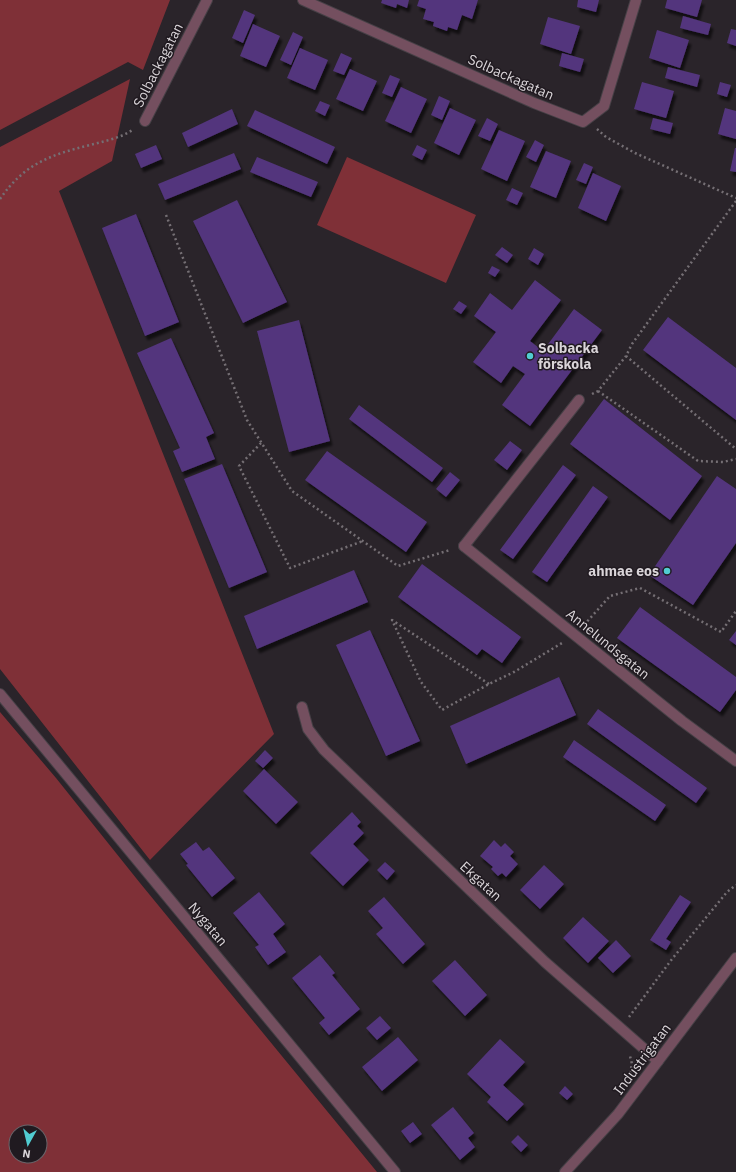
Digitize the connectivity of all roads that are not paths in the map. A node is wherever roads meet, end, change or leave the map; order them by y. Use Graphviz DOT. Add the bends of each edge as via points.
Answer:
graph roads {
  1 [pos="207,0"];
  2 [pos="303,0"];
  3 [pos="636,0"];
  4 [pos="146,121"];
  5 [pos="579,400"];
  6 [pos="0,694"];
  7 [pos="302,707"];
  8 [pos="736,761"];
  9 [pos="736,958"];
  10 [pos="658,1061"];
  11 [pos="395,1172"];
  12 [pos="566,1172"];
  1 -- 4 [label="street, Solbackagatan"];
  2 -- 3 [label="street, Solbackagatan" via="534,103 583,122 604,106"];
  5 -- 8 [label="street, Annelundsgatan" via="464,546 682,721"];
  6 -- 11 [label="street, Nygatan"];
  7 -- 10 [label="street, Ekgatan" via="308,729 324,750 545,962"];
  9 -- 10 [label="street, Industrigatan"];
  10 -- 12 [label="street, Industrigatan" via="618,1114"];
}
